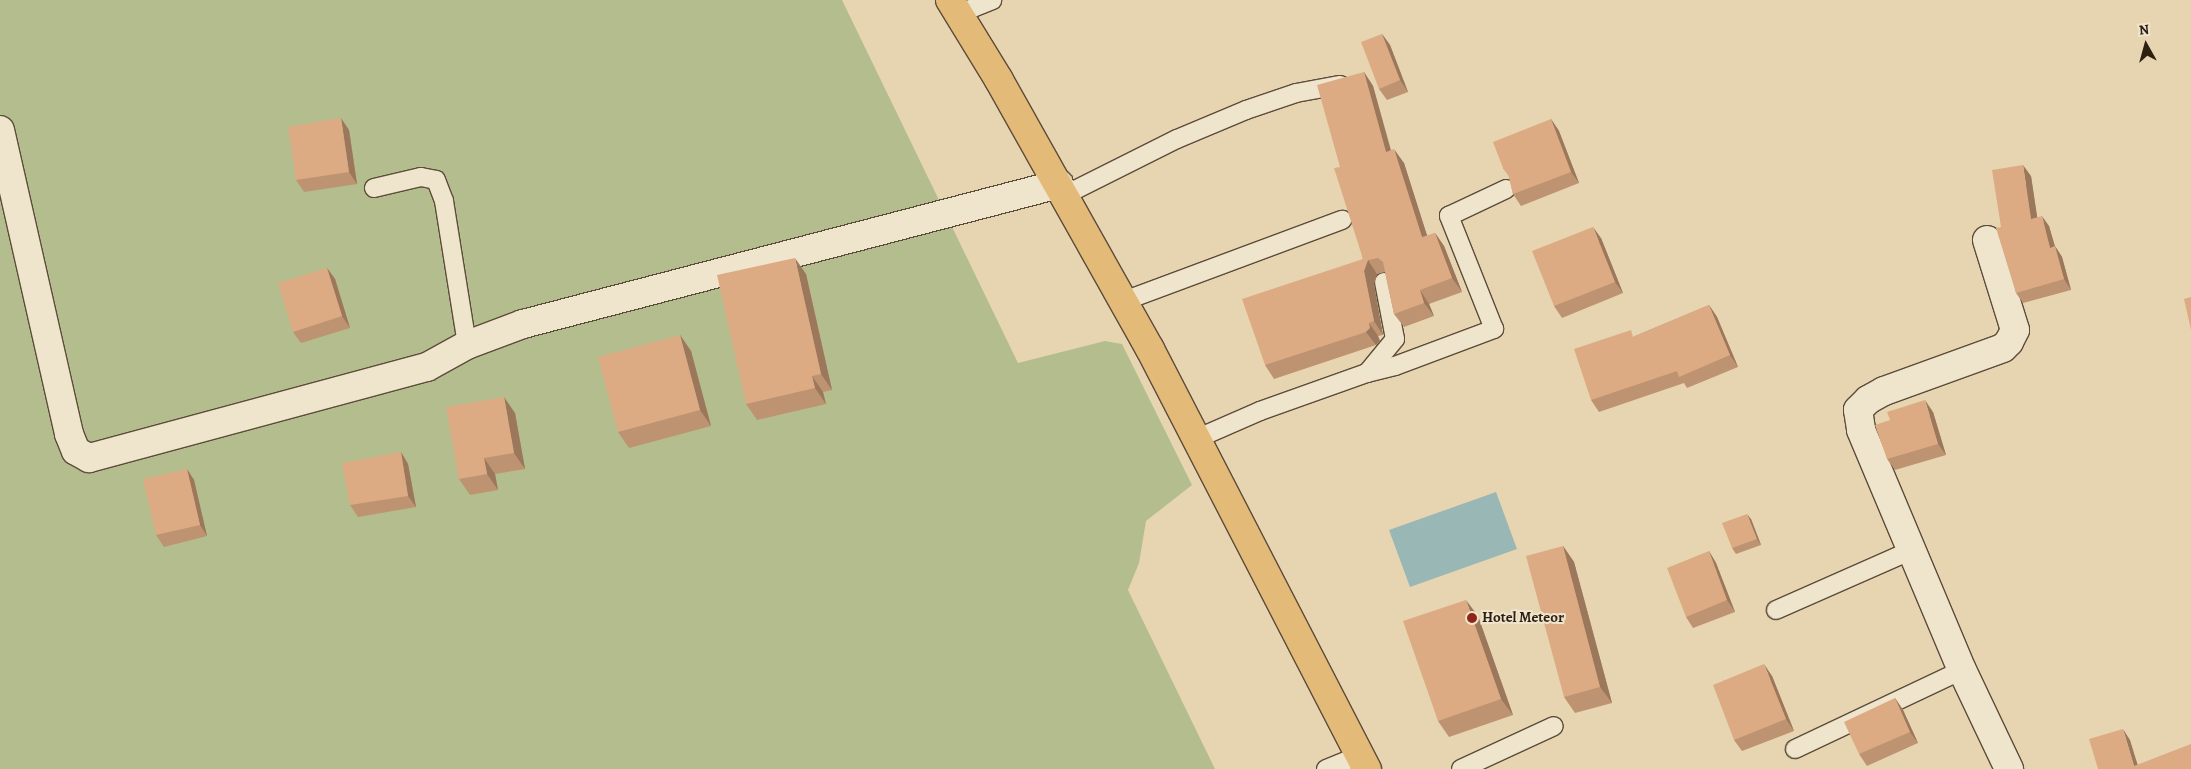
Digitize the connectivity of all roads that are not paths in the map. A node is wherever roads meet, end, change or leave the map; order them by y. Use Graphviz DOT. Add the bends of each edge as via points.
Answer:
graph roads {
  1 [pos="992,0"];
  2 [pos="954,7"];
  3 [pos="1343,84"];
  4 [pos="0,130"];
  5 [pos="374,188"];
  6 [pos="1506,189"];
  7 [pos="1062,190"];
  8 [pos="1342,220"];
  9 [pos="1987,240"];
  10 [pos="1384,282"];
  11 [pos="1124,301"];
  12 [pos="467,345"];
  13 [pos="1367,372"];
  14 [pos="1196,439"];
  15 [pos="1912,550"];
  16 [pos="1776,610"];
  17 [pos="1962,670"];
  18 [pos="1554,726"];
  19 [pos="1794,749"];
  20 [pos="1364,762"];
  21 [pos="1326,769"];
  22 [pos="1461,769"];
  23 [pos="2009,769"];
  1 -- 2 [label="lane"];
  2 -- 7 [label="main road"];
  3 -- 7 [label="lane" via="1296,93 1246,110"];
  4 -- 12 [label="street" via="69,434 76,451 89,458 426,367"];
  5 -- 12 [label="lane" via="421,177 436,180 444,201"];
  6 -- 13 [label="lane" via="1449,216 1494,329 1395,366"];
  7 -- 11 [label="main road"];
  7 -- 12 [label="street" via="523,324"];
  8 -- 11 [label="lane"];
  9 -- 15 [label="street" via="2015,330 2009,342 2002,348 1884,391 1858,410 1861,430"];
  10 -- 13 [label="lane" via="1396,339"];
  11 -- 14 [label="main road"];
  13 -- 14 [label="lane" via="1260,411"];
  14 -- 20 [label="main road"];
  15 -- 16 [label="lane"];
  15 -- 17 [label="street"];
  17 -- 19 [label="lane"];
  17 -- 23 [label="street"];
  18 -- 22 [label="lane"];
  20 -- 21 [label="lane"];
}
